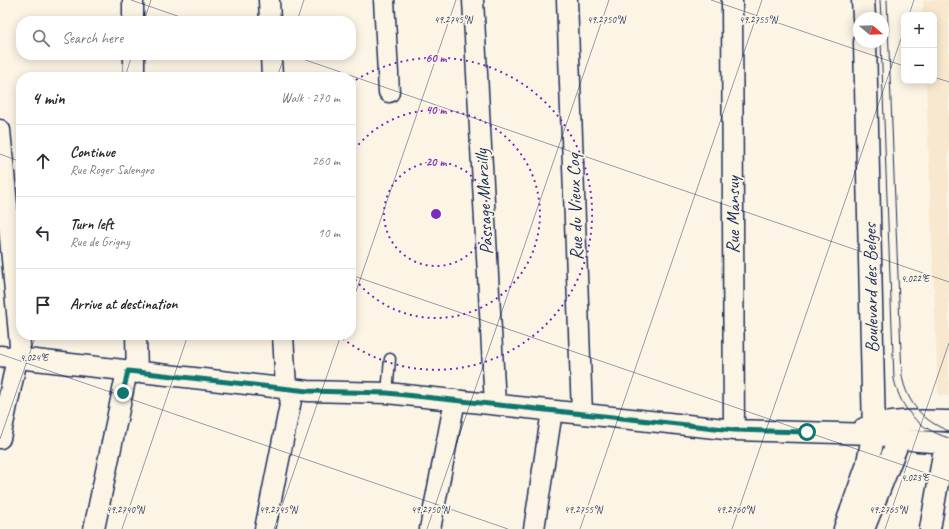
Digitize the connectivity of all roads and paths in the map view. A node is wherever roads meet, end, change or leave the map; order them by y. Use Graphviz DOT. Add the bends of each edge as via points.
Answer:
graph roads {
  1 [pos="133,0"];
  2 [pos="269,0"];
  3 [pos="384,0"];
  4 [pos="473,0"];
  5 [pos="567,0"];
  6 [pos="732,0"];
  7 [pos="863,0"];
  8 [pos="864,12"];
  9 [pos="133,16"];
  10 [pos="270,16"];
  11 [pos="865,48"];
  12 [pos="134,60"];
  13 [pos="271,60"];
  14 [pos="134,72"];
  15 [pos="272,72"];
  16 [pos="389,92"];
  17 [pos="0,130"];
  18 [pos="16,302"];
  19 [pos="20,340"];
  20 [pos="135,340"];
  21 [pos="283,340"];
  22 [pos="9,357"];
  23 [pos="390,359"];
  24 [pos="132,372"];
  25 [pos="286,388"];
  26 [pos="387,393"];
  27 [pos="455,400"];
  28 [pos="495,404"];
  29 [pos="552,411"];
  30 [pos="582,414"];
  31 [pos="949,421"];
  32 [pos="734,430"];
  33 [pos="874,430"];
  34 [pos="0,438"];
  35 [pos="899,439"];
  36 [pos="947,443"];
  37 [pos="94,529"];
  38 [pos="265,529"];
  39 [pos="430,529"];
  40 [pos="534,529"];
  41 [pos="845,529"];
  42 [pos="864,529"];
  43 [pos="930,529"];
  1 -- 9 [label="street"];
  2 -- 10 [label="street"];
  3 -- 16 [label="street"];
  4 -- 28 [label="street, Passage Marzilly"];
  5 -- 30 [label="street, Rue du Vieux Coq"];
  6 -- 32 [label="street, Rue Mansuy"];
  7 -- 8 [label="main road"];
  11 -- 33 [label="main road, Boulevard des Belges"];
  12 -- 14 [label="street"];
  13 -- 15 [label="street"];
  17 -- 18 [label="street"];
  19 -- 22 [label="street" via="20,345"];
  20 -- 24 [label="street"];
  21 -- 25 [label="street"];
  22 -- 24 [label="street"];
  22 -- 34 [label="street"];
  23 -- 26 [label="lane"];
  24 -- 25 [label="street"];
  24 -- 37 [label="street"];
  25 -- 26 [label="street"];
  25 -- 38 [label="street" via="291,400"];
  26 -- 27 [label="street"];
  27 -- 28 [label="street"];
  27 -- 39 [label="street"];
  28 -- 29 [label="street"];
  29 -- 30 [label="street"];
  29 -- 40 [label="street"];
  30 -- 32 [label="street"];
  31 -- 33 [label="street" via="916,421"];
  32 -- 33 [label="street" via="847,433"];
  33 -- 35 [label="street"];
  33 -- 41 [label="main road, Boulevard des Belges" via="867,468"];
  35 -- 36 [label="street"];
  35 -- 42 [label="main road"];
  36 -- 43 [label="street"];
}
